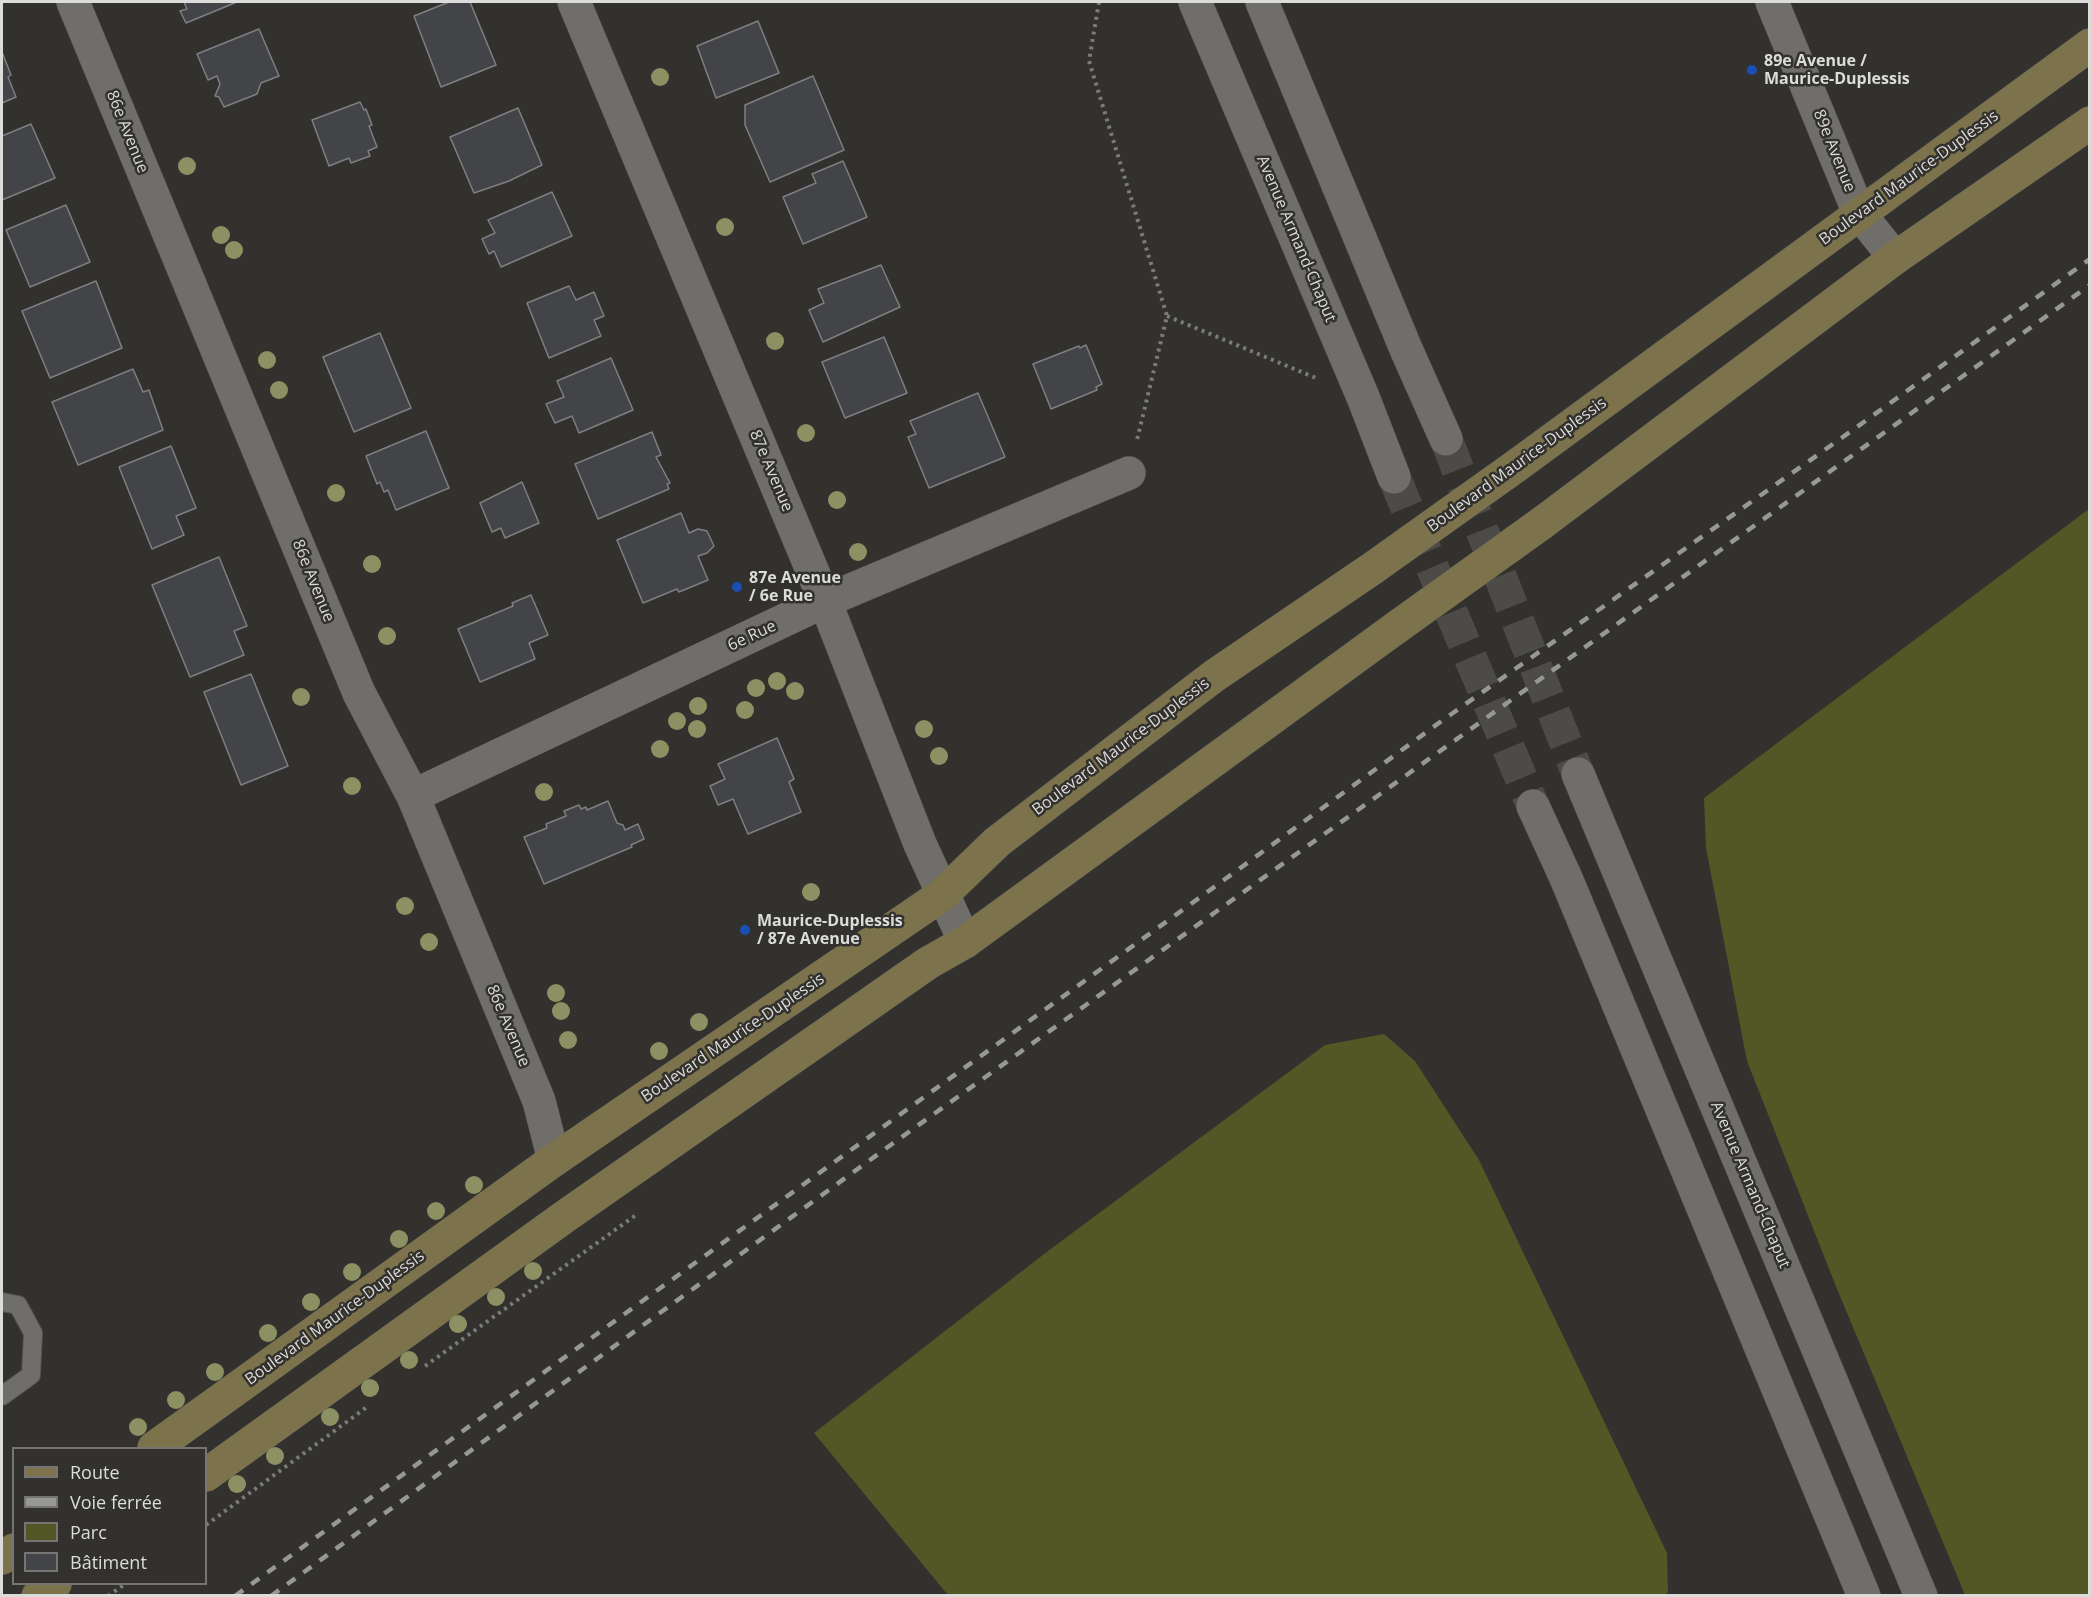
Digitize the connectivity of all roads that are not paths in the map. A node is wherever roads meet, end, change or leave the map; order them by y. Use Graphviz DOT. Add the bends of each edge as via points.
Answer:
graph roads {
  1 [pos="73,2"];
  2 [pos="574,2"];
  3 [pos="1195,2"];
  4 [pos="1262,2"];
  5 [pos="1772,2"];
  6 [pos="2090,45"];
  7 [pos="2090,123"];
  8 [pos="1859,213"];
  9 [pos="1895,258"];
  10 [pos="1446,439"];
  11 [pos="1129,473"];
  12 [pos="1394,477"];
  13 [pos="825,601"];
  14 [pos="1578,774"];
  15 [pos="413,796"];
  16 [pos="1533,806"];
  17 [pos="942,895"];
  18 [pos="965,942"];
  19 [pos="554,1160"];
  20 [pos="2,1302"];
  21 [pos="2,1396"];
  22 [pos="157,1447"];
  23 [pos="207,1474"];
  24 [pos="54,1585"];
  25 [pos="38,1596"];
  26 [pos="1864,1596"];
  27 [pos="1922,1596"];
  1 -- 15 [label="street, 86e Avenue" via="359,693"];
  2 -- 13 [label="street, 87e Avenue"];
  3 -- 12 [label="street, Avenue Armand-Chaput"];
  4 -- 10 [label="street"];
  5 -- 8 [label="street, 89e Avenue"];
  6 -- 8 [label="street, Boulevard Maurice-Duplessis"];
  7 -- 9 [label="street"];
  8 -- 9 [label="street, 89e Avenue"];
  8 -- 17 [label="street, Boulevard Maurice-Duplessis, bridge" via="1516,466 1214,676 997,842"];
  9 -- 18 [label="street, bridge" via="1542,523"];
  11 -- 13 [label="street, 6e Rue"];
  13 -- 15 [label="street, 6e Rue"];
  13 -- 17 [label="street, 87e Avenue"];
  14 -- 27 [label="street, Avenue Armand-Chaput"];
  15 -- 19 [label="street, 86e Avenue" via="539,1101"];
  16 -- 26 [label="street"];
  17 -- 18 [label="street, 87e Avenue"];
  17 -- 19 [label="street, Boulevard Maurice-Duplessis"];
  18 -- 23 [label="street" via="928,963 567,1215"];
  19 -- 22 [label="street, Boulevard Maurice-Duplessis"];
  20 -- 21 [label="lane" via="18,1305 33,1333 31,1375"];
  24 -- 25 [label="street"];
}
